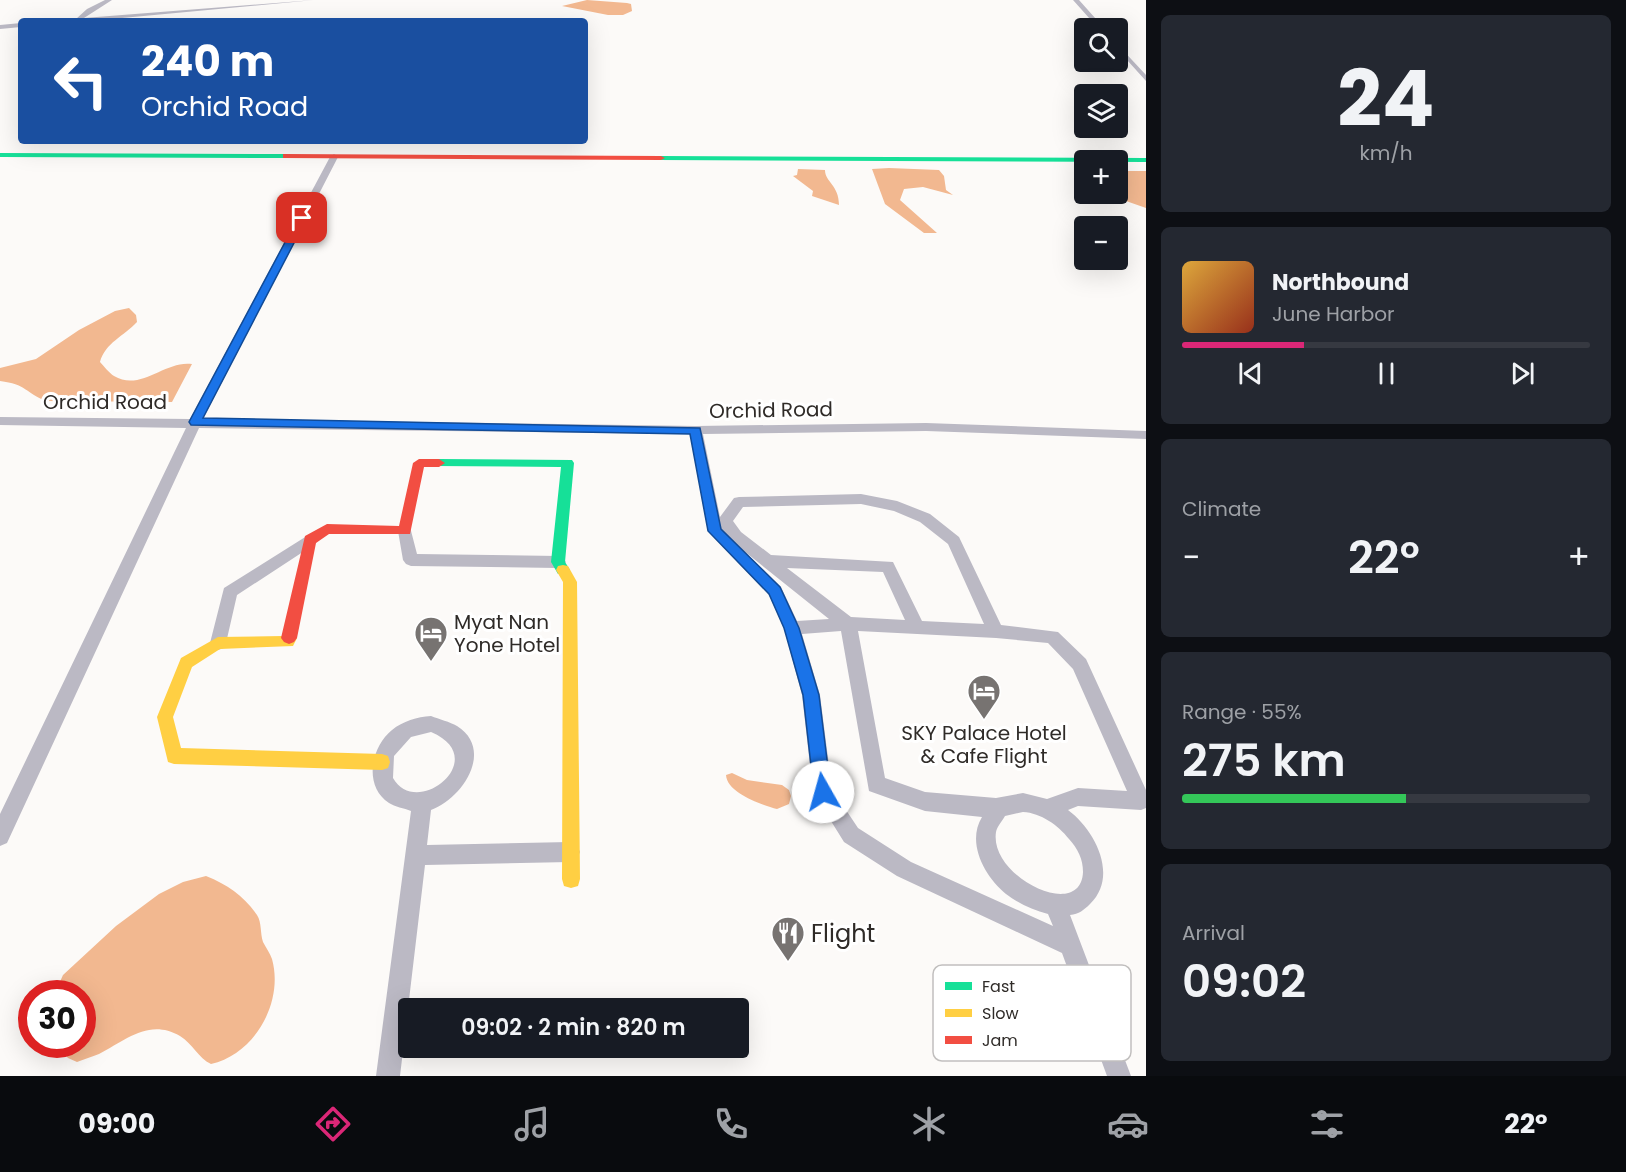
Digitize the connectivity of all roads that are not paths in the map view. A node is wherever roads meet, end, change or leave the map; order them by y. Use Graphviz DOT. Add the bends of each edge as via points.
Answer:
graph roads {
  1 [pos="109,0"];
  2 [pos="118,0"];
  3 [pos="311,0"];
  4 [pos="1076,0"];
  5 [pos="87,13"];
  6 [pos="81,18"];
  7 [pos="101,18"];
  8 [pos="1092,18"];
  9 [pos="18,25"];
  10 [pos="0,27"];
  11 [pos="1129,60"];
  12 [pos="1138,60"];
  13 [pos="1146,79"];
  14 [pos="0,155"];
  15 [pos="334,157"];
  16 [pos="1146,160"];
  17 [pos="0,421"];
  18 [pos="195,422"];
  19 [pos="696,430"];
  20 [pos="1146,435"];
  21 [pos="405,531"];
  22 [pos="310,540"];
  23 [pos="768,561"];
  24 [pos="558,562"];
  25 [pos="848,624"];
  26 [pos="917,627"];
  27 [pos="792,628"];
  28 [pos="996,631"];
  29 [pos="218,643"];
  30 [pos="381,762"];
  31 [pos="422,802"];
  32 [pos="999,808"];
  33 [pos="1046,809"];
  34 [pos="0,836"];
  35 [pos="570,852"];
  36 [pos="415,855"];
  37 [pos="571,879"];
  38 [pos="1056,906"];
  39 [pos="1071,946"];
  40 [pos="1078,965"];
  41 [pos="1113,1061"];
  42 [pos="388,1076"];
  43 [pos="1119,1076"];
  1 -- 5 [label="street"];
  2 -- 5 [label="street"];
  3 -- 7 [label="street"];
  4 -- 8 [label="street"];
  5 -- 6 [label="street"];
  9 -- 10 [label="street"];
  11 -- 12 [label="street"];
  11 -- 13 [label="street"];
  14 -- 15 [label="main road"];
  15 -- 16 [label="main road"];
  15 -- 18 [label="street"];
  17 -- 18 [label="street, Orchid Road"];
  18 -- 19 [label="street, Orchid Road"];
  18 -- 34 [label="street"];
  19 -- 20 [label="street, Orchid Road" via="926,427"];
  19 -- 27 [label="street" via="715,531 775,591"];
  21 -- 22 [label="main road" via="327,529"];
  21 -- 24 [label="street" via="411,560"];
  21 -- 24 [label="main road" via="419,463 568,463"];
  22 -- 29 [label="street" via="230,592"];
  22 -- 29 [label="main road" via="288,642"];
  23 -- 25 [label="street"];
  23 -- 26 [label="street" via="888,566"];
  23 -- 28 [label="street" via="736,536 726,521 739,502 861,499 897,506 925,518 954,541"];
  24 -- 35 [label="main road" via="570,582"];
  25 -- 26 [label="street"];
  25 -- 27 [label="street"];
  25 -- 32 [label="street" via="876,784 929,802"];
  26 -- 28 [label="street"];
  27 -- 39 [label="street" via="811,695 823,792 851,835 904,869"];
  28 -- 33 [label="street" via="1052,637 1080,664 1141,801 1078,798"];
  29 -- 30 [label="main road" via="186,663 165,717 174,756"];
  30 -- 31 [label="street" via="387,787 396,796"];
  30 -- 31 [label="street" via="394,739 405,730 431,724 454,733 465,755 459,780 449,791"];
  31 -- 36 [label="street"];
  32 -- 33 [label="street" via="1012,803"];
  32 -- 38 [label="street" via="989,817 985,830 992,863 1020,892"];
  33 -- 38 [label="street" via="1077,833 1088,849 1093,867 1086,896 1073,904"];
  35 -- 36 [label="street"];
  35 -- 37 [label="main road"];
  36 -- 42 [label="street"];
  38 -- 39 [label="street"];
  39 -- 40 [label="street"];
  41 -- 43 [label="street"];
}
